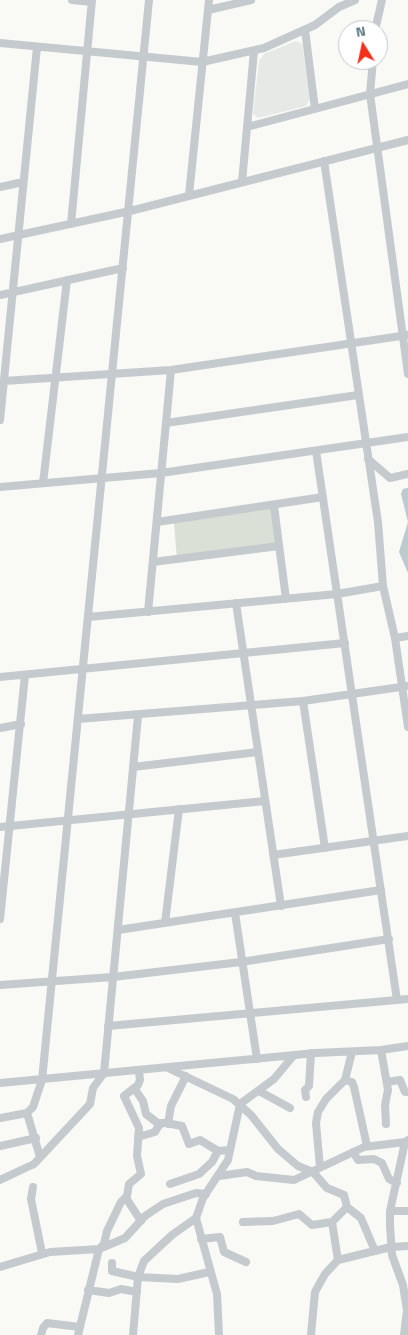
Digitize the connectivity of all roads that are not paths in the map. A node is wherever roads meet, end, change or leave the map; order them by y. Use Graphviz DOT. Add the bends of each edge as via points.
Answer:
graph roads {
  1 [pos="72,0"];
  2 [pos="149,0"];
  3 [pos="209,0"];
  4 [pos="251,0"];
  5 [pos="354,0"];
  6 [pos="382,0"];
  7 [pos="92,1"];
  8 [pos="208,10"];
  9 [pos="377,20"];
  10 [pos="305,30"];
  11 [pos="0,43"];
  12 [pos="37,47"];
  13 [pos="254,51"];
  14 [pos="87,52"];
  15 [pos="144,57"];
  16 [pos="202,62"];
  17 [pos="372,70"];
  18 [pos="408,84"];
  19 [pos="370,94"];
  20 [pos="315,109"];
  21 [pos="247,127"];
  22 [pos="408,140"];
  23 [pos="377,148"];
  24 [pos="324,161"];
  25 [pos="23,182"];
  26 [pos="242,182"];
  27 [pos="0,187"];
  28 [pos="189,195"];
  29 [pos="130,211"];
  30 [pos="71,224"];
  31 [pos="18,236"];
  32 [pos="0,239"];
  33 [pos="123,268"];
  34 [pos="67,280"];
  35 [pos="12,292"];
  36 [pos="0,295"];
  37 [pos="405,336"];
  38 [pos="4,344"];
  39 [pos="351,344"];
  40 [pos="171,370"];
  41 [pos="112,374"];
  42 [pos="408,374"];
  43 [pos="56,378"];
  44 [pos="4,381"];
  45 [pos="358,394"];
  46 [pos="1,406"];
  47 [pos="0,420"];
  48 [pos="166,423"];
  49 [pos="408,437"];
  50 [pos="366,444"];
  51 [pos="316,452"];
  52 [pos="368,459"];
  53 [pos="162,473"];
  54 [pos="408,474"];
  55 [pos="102,477"];
  56 [pos="43,483"];
  57 [pos="0,487"];
  58 [pos="323,497"];
  59 [pos="274,506"];
  60 [pos="157,522"];
  61 [pos="280,546"];
  62 [pos="153,562"];
  63 [pos="383,586"];
  64 [pos="337,594"];
  65 [pos="286,599"];
  66 [pos="236,603"];
  67 [pos="148,612"];
  68 [pos="88,617"];
  69 [pos="408,636"];
  70 [pos="395,638"];
  71 [pos="345,643"];
  72 [pos="242,655"];
  73 [pos="83,670"];
  74 [pos="25,676"];
  75 [pos="0,677"];
  76 [pos="405,686"];
  77 [pos="352,694"];
  78 [pos="303,701"];
  79 [pos="250,706"];
  80 [pos="138,716"];
  81 [pos="78,719"];
  82 [pos="21,724"];
  83 [pos="408,727"];
  84 [pos="0,728"];
  85 [pos="258,752"];
  86 [pos="133,767"];
  87 [pos="265,801"];
  88 [pos="179,809"];
  89 [pos="129,814"];
  90 [pos="67,820"];
  91 [pos="10,826"];
  92 [pos="0,827"];
  93 [pos="408,836"];
  94 [pos="374,841"];
  95 [pos="325,848"];
  96 [pos="273,855"];
  97 [pos="381,890"];
  98 [pos="281,906"];
  99 [pos="234,912"];
  100 [pos="0,918"];
  101 [pos="165,923"];
  102 [pos="118,930"];
  103 [pos="389,939"];
  104 [pos="241,962"];
  105 [pos="113,977"];
  106 [pos="52,980"];
  107 [pos="0,985"];
  108 [pos="408,999"];
  109 [pos="398,1000"];
  110 [pos="249,1012"];
  111 [pos="108,1026"];
  112 [pos="408,1046"];
  113 [pos="381,1050"];
  114 [pos="352,1052"];
  115 [pos="311,1053"];
  116 [pos="294,1055"];
  117 [pos="257,1059"];
  118 [pos="167,1067"];
  119 [pos="140,1071"];
  120 [pos="104,1073"];
  121 [pos="186,1076"];
  122 [pos="42,1080"];
  123 [pos="345,1080"];
  124 [pos="387,1082"];
  125 [pos="0,1083"];
  126 [pos="134,1088"];
  127 [pos="260,1091"];
  128 [pos="408,1092"];
  129 [pos="306,1097"];
  130 [pos="240,1104"];
  131 [pos="290,1108"];
  132 [pos="27,1113"];
  133 [pos="0,1118"];
  134 [pos="164,1124"];
  135 [pos="386,1124"];
  136 [pos="138,1136"];
  137 [pos="36,1138"];
  138 [pos="406,1141"];
  139 [pos="0,1146"];
  140 [pos="367,1146"];
  141 [pos="230,1150"];
  142 [pos="218,1152"];
  143 [pos="353,1152"];
  144 [pos="40,1158"];
  145 [pos="405,1159"];
  146 [pos="320,1167"];
  147 [pos="313,1172"];
  148 [pos="219,1176"];
  149 [pos="0,1180"];
  150 [pos="397,1183"];
  151 [pos="170,1184"];
  152 [pos="33,1187"];
  153 [pos="206,1194"];
  154 [pos="126,1198"];
  155 [pos="348,1207"];
  156 [pos="390,1211"];
  157 [pos="408,1212"];
  158 [pos="196,1218"];
  159 [pos="141,1221"];
  160 [pos="243,1222"];
  161 [pos="332,1222"];
  162 [pos="201,1239"];
  163 [pos="408,1246"];
  164 [pos="391,1248"];
  165 [pos="99,1249"];
  166 [pos="375,1251"];
  167 [pos="42,1254"];
  168 [pos="338,1260"];
  169 [pos="246,1262"];
  170 [pos="112,1263"];
  171 [pos="0,1268"];
  172 [pos="209,1272"];
  173 [pos="138,1277"];
  174 [pos="406,1289"];
  175 [pos="88,1290"];
  176 [pos="136,1292"];
  177 [pos="79,1331"];
  178 [pos="41,1335"];
  179 [pos="133,1335"];
  180 [pos="219,1335"];
  181 [pos="311,1335"];
  182 [pos="404,1335"];
  1 -- 7 [label="street"];
  2 -- 15 [label="street"];
  3 -- 8 [label="street"];
  4 -- 8 [label="street"];
  5 -- 10 [label="street"];
  6 -- 9 [label="street"];
  7 -- 14 [label="street"];
  8 -- 16 [label="street"];
  10 -- 13 [label="street"];
  10 -- 20 [label="street"];
  11 -- 12 [label="street"];
  12 -- 14 [label="street"];
  12 -- 25 [label="street"];
  13 -- 16 [label="street"];
  13 -- 21 [label="street"];
  14 -- 15 [label="street"];
  14 -- 30 [label="street"];
  15 -- 16 [label="street"];
  15 -- 29 [label="street"];
  16 -- 28 [label="street"];
  17 -- 19 [label="street"];
  18 -- 19 [label="street"];
  19 -- 20 [label="street"];
  19 -- 23 [label="street"];
  20 -- 21 [label="street"];
  21 -- 26 [label="street"];
  22 -- 23 [label="street"];
  23 -- 24 [label="street"];
  23 -- 37 [label="street"];
  24 -- 26 [label="street"];
  24 -- 39 [label="street"];
  25 -- 27 [label="street"];
  25 -- 31 [label="street"];
  26 -- 28 [label="street"];
  28 -- 29 [label="street"];
  29 -- 30 [label="street"];
  29 -- 33 [label="street"];
  30 -- 31 [label="street"];
  31 -- 32 [label="street"];
  31 -- 35 [label="street"];
  33 -- 34 [label="street"];
  33 -- 41 [label="street"];
  34 -- 35 [label="street"];
  34 -- 43 [label="street"];
  35 -- 36 [label="street"];
  35 -- 38 [label="street"];
  37 -- 39 [label="street"];
  37 -- 42 [label="street"];
  38 -- 44 [label="street"];
  39 -- 40 [label="street"];
  39 -- 45 [label="street"];
  40 -- 41 [label="street"];
  40 -- 48 [label="street"];
  41 -- 43 [label="street"];
  41 -- 55 [label="street"];
  43 -- 44 [label="street"];
  43 -- 56 [label="street"];
  44 -- 46 [label="street"];
  45 -- 48 [label="street"];
  45 -- 50 [label="street"];
  46 -- 47 [label="street"];
  48 -- 53 [label="street"];
  49 -- 50 [label="street"];
  50 -- 51 [label="street"];
  50 -- 52 [label="street"];
  51 -- 53 [label="street"];
  51 -- 58 [label="street"];
  52 -- 54 [label="street" via="390,478"];
  52 -- 63 [label="street" via="378,522"];
  53 -- 55 [label="street"];
  53 -- 60 [label="street"];
  55 -- 56 [label="street"];
  55 -- 68 [label="street"];
  56 -- 57 [label="street"];
  58 -- 59 [label="street"];
  58 -- 64 [label="street"];
  59 -- 60 [label="street"];
  59 -- 61 [label="street"];
  60 -- 62 [label="street"];
  61 -- 62 [label="street"];
  61 -- 65 [label="street"];
  62 -- 67 [label="street"];
  63 -- 64 [label="street"];
  63 -- 70 [label="street"];
  64 -- 65 [label="street"];
  64 -- 71 [label="street"];
  65 -- 66 [label="street"];
  66 -- 67 [label="street"];
  66 -- 72 [label="street"];
  67 -- 68 [label="street"];
  68 -- 73 [label="street"];
  69 -- 70 [label="street"];
  70 -- 76 [label="street"];
  71 -- 72 [label="street"];
  71 -- 77 [label="street"];
  72 -- 73 [label="street"];
  72 -- 79 [label="street"];
  73 -- 74 [label="street"];
  73 -- 81 [label="street"];
  74 -- 75 [label="street"];
  74 -- 82 [label="street"];
  76 -- 77 [label="street"];
  76 -- 83 [label="street"];
  77 -- 78 [label="street"];
  77 -- 94 [label="street"];
  78 -- 79 [label="street"];
  78 -- 95 [label="street"];
  79 -- 80 [label="street"];
  79 -- 85 [label="street"];
  80 -- 81 [label="street"];
  80 -- 86 [label="street"];
  81 -- 90 [label="street"];
  82 -- 84 [label="street"];
  82 -- 91 [label="street"];
  85 -- 86 [label="street"];
  85 -- 87 [label="street"];
  86 -- 89 [label="street"];
  87 -- 88 [label="street"];
  87 -- 96 [label="street"];
  88 -- 89 [label="street"];
  88 -- 101 [label="street"];
  89 -- 90 [label="street"];
  89 -- 102 [label="street"];
  90 -- 91 [label="street"];
  90 -- 106 [label="street"];
  91 -- 92 [label="street"];
  91 -- 100 [label="street"];
  93 -- 94 [label="street"];
  94 -- 95 [label="street"];
  94 -- 97 [label="street"];
  95 -- 96 [label="street"];
  96 -- 98 [label="street"];
  97 -- 98 [label="street"];
  97 -- 103 [label="street"];
  98 -- 99 [label="street"];
  99 -- 101 [label="street"];
  99 -- 104 [label="street"];
  101 -- 102 [label="street"];
  102 -- 105 [label="street"];
  103 -- 104 [label="street"];
  103 -- 109 [label="street"];
  104 -- 105 [label="street"];
  104 -- 110 [label="street"];
  105 -- 106 [label="street"];
  105 -- 111 [label="street"];
  106 -- 107 [label="street"];
  106 -- 122 [label="street"];
  108 -- 109 [label="street"];
  109 -- 110 [label="street"];
  110 -- 111 [label="street"];
  110 -- 117 [label="street"];
  111 -- 120 [label="street"];
  112 -- 113 [label="street"];
  113 -- 114 [label="street"];
  113 -- 124 [label="street"];
  114 -- 115 [label="street"];
  114 -- 123 [label="street"];
  115 -- 116 [label="street"];
  115 -- 129 [label="street"];
  116 -- 117 [label="street"];
  116 -- 127 [label="street"];
  117 -- 118 [label="street"];
  118 -- 119 [label="street"];
  118 -- 121 [label="street"];
  119 -- 120 [label="street"];
  119 -- 126 [label="street" via="140,1080"];
  120 -- 122 [label="street"];
  120 -- 144 [label="street" via="93,1088 90,1104"];
  121 -- 130 [label="street"];
  121 -- 134 [label="street"];
  122 -- 125 [label="street"];
  122 -- 132 [label="street" via="33,1107"];
  123 -- 140 [label="street" via="352,1082"];
  123 -- 146 [label="street" via="318,1112"];
  124 -- 128 [label="street" via="400,1080"];
  124 -- 135 [label="street"];
  126 -- 134 [label="street" via="143,1101 146,1114"];
  126 -- 136 [label="street" via="124,1096 136,1120"];
  127 -- 130 [label="street"];
  127 -- 131 [label="street"];
  130 -- 141 [label="street"];
  130 -- 147 [label="street" via="278,1149 298,1166"];
  132 -- 133 [label="street"];
  132 -- 137 [label="street"];
  134 -- 136 [label="street" via="155,1132"];
  134 -- 142 [label="street" via="182,1126 189,1144 200,1140"];
  136 -- 154 [label="street" via="137,1156 141,1174 129,1184"];
  137 -- 139 [label="street"];
  137 -- 144 [label="street"];
  138 -- 140 [label="street"];
  138 -- 145 [label="street"];
  140 -- 143 [label="street"];
  141 -- 142 [label="street"];
  141 -- 148 [label="street"];
  142 -- 151 [label="street" via="199,1174"];
  143 -- 146 [label="street"];
  143 -- 150 [label="street" via="358,1160 374,1159 382,1163 389,1179"];
  144 -- 149 [label="street"];
  145 -- 150 [label="street"];
  146 -- 147 [label="street"];
  147 -- 148 [label="street" via="291,1180 247,1172"];
  147 -- 155 [label="street" via="327,1188 344,1195"];
  148 -- 153 [label="street"];
  150 -- 156 [label="street"];
  152 -- 167 [label="street"];
  153 -- 158 [label="street"];
  153 -- 159 [label="street" via="196,1193 164,1204"];
  154 -- 159 [label="street"];
  154 -- 165 [label="street" via="121,1202"];
  155 -- 161 [label="street"];
  155 -- 166 [label="street" via="361,1218"];
  156 -- 157 [label="street"];
  156 -- 164 [label="street"];
  158 -- 162 [label="street"];
  158 -- 173 [label="street" via="144,1261"];
  159 -- 165 [label="street" via="124,1238"];
  160 -- 161 [label="street" via="273,1221 299,1214 312,1225"];
  161 -- 168 [label="street"];
  162 -- 169 [label="street" via="220,1237 224,1252"];
  162 -- 172 [label="street"];
  163 -- 164 [label="street"];
  164 -- 166 [label="street"];
  164 -- 174 [label="street"];
  165 -- 167 [label="street"];
  165 -- 175 [label="street"];
  166 -- 168 [label="street"];
  167 -- 171 [label="street"];
  168 -- 181 [label="street" via="315,1292"];
  170 -- 173 [label="street" via="112,1271"];
  172 -- 173 [label="street" via="178,1279"];
  172 -- 180 [label="street" via="217,1294"];
  173 -- 176 [label="street"];
  174 -- 182 [label="street"];
  175 -- 176 [label="street"];
  175 -- 177 [label="street"];
  176 -- 179 [label="street"];
  177 -- 178 [label="street" via="47,1324"];
}
